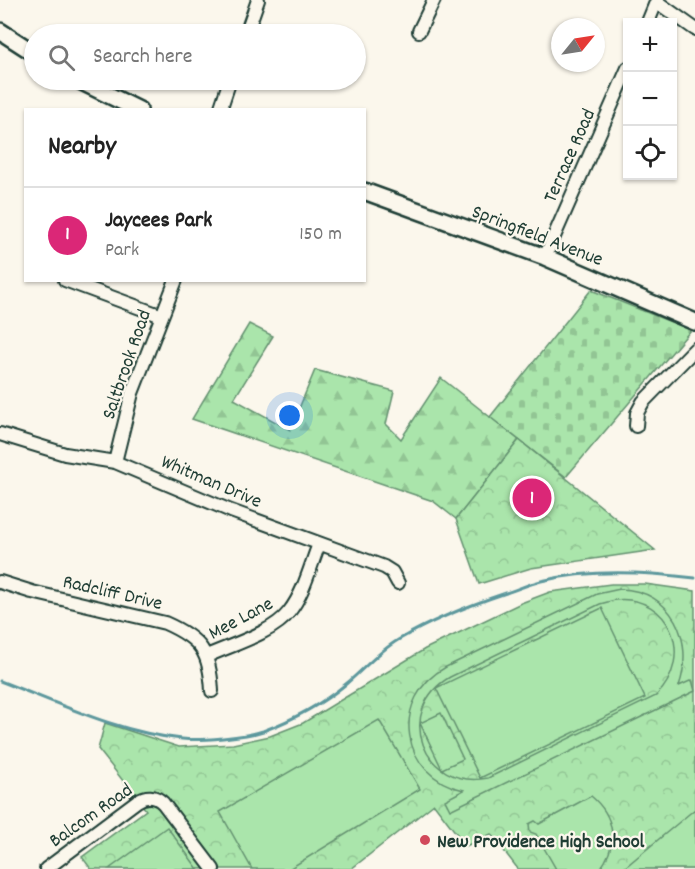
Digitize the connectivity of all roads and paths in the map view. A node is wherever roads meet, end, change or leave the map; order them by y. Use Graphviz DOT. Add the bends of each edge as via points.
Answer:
graph roads {
  1 [pos="258,0"];
  2 [pos="434,0"];
  3 [pos="657,1"];
  4 [pos="650,18"];
  5 [pos="250,24"];
  6 [pos="695,29"];
  7 [pos="0,31"];
  8 [pos="419,31"];
  9 [pos="24,47"];
  10 [pos="625,72"];
  11 [pos="98,90"];
  12 [pos="227,90"];
  13 [pos="135,108"];
  14 [pos="221,108"];
  15 [pos="366,192"];
  16 [pos="545,257"];
  17 [pos="70,282"];
  18 [pos="175,282"];
  19 [pos="162,316"];
  20 [pos="695,322"];
  21 [pos="695,349"];
  22 [pos="636,426"];
  23 [pos="0,434"];
  24 [pos="115,462"];
  25 [pos="319,544"];
  26 [pos="0,582"];
  27 [pos="398,583"];
  28 [pos="207,656"];
  29 [pos="212,691"];
  30 [pos="46,869"];
  31 [pos="213,869"];
  1 -- 5 [label="street"];
  2 -- 8 [label="street"];
  3 -- 4 [label="street"];
  3 -- 6 [label="street"];
  7 -- 9 [label="main road"];
  10 -- 16 [label="street, Terrace Road"];
  11 -- 13 [label="main road"];
  12 -- 14 [label="street"];
  15 -- 16 [label="main road, Springfield Avenue"];
  16 -- 20 [label="main road, Springfield Avenue"];
  17 -- 19 [label="street"];
  18 -- 19 [label="street, Saltbrook Road"];
  19 -- 24 [label="street, Saltbrook Road" via="132,393"];
  21 -- 22 [label="street" via="643,402"];
  23 -- 24 [label="street, Whitman Drive" via="65,454"];
  24 -- 25 [label="street, Whitman Drive"];
  25 -- 27 [label="street, Whitman Drive" via="384,567"];
  25 -- 28 [label="street, Mee Lane" via="299,597 288,614 265,630"];
  26 -- 28 [label="street, Radcliff Drive" via="165,622 191,638"];
  28 -- 29 [label="street"];
  30 -- 31 [label="street, Balcom Road" via="142,798 153,797 159,799"];
}
